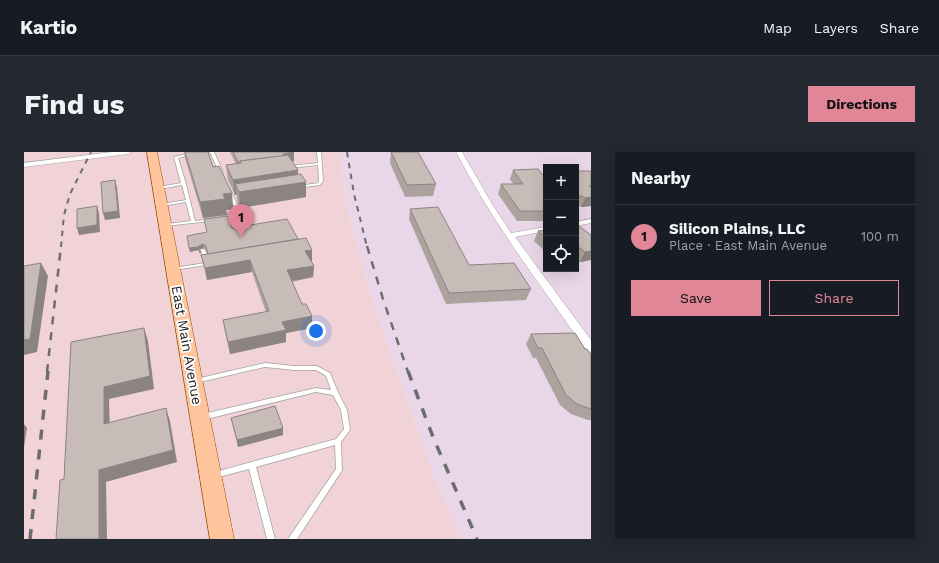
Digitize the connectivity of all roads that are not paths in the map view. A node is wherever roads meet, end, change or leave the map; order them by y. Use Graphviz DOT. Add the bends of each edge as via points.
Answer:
graph roads {
  1 [pos="128,152"];
  2 [pos="152,152"];
  3 [pos="199,152"];
  4 [pos="212,152"];
  5 [pos="319,152"];
  6 [pos="459,152"];
  7 [pos="24,164"];
  8 [pos="320,164"];
  9 [pos="282,168"];
  10 [pos="222,176"];
  11 [pos="184,184"];
  12 [pos="297,187"];
  13 [pos="228,190"];
  14 [pos="160,196"];
  15 [pos="239,196"];
  16 [pos="232,198"];
  17 [pos="188,201"];
  18 [pos="591,221"];
  19 [pos="193,222"];
  20 [pos="579,223"];
  21 [pos="165,226"];
  22 [pos="543,230"];
  23 [pos="509,236"];
  24 [pos="203,250"];
  25 [pos="214,262"];
  26 [pos="207,264"];
  27 [pos="173,269"];
  28 [pos="591,348"];
  29 [pos="194,381"];
  30 [pos="334,393"];
  31 [pos="200,418"];
  32 [pos="338,441"];
  33 [pos="252,465"];
  34 [pos="211,476"];
  35 [pos="222,539"];
  36 [pos="271,539"];
  37 [pos="292,539"];
  1 -- 7 [label="street"];
  2 -- 14 [label="main road, East Main Avenue"];
  3 -- 11 [label="lane" via="176,156"];
  4 -- 10 [label="lane"];
  5 -- 8 [label="lane"];
  6 -- 23 [label="street"];
  8 -- 9 [label="lane"];
  8 -- 12 [label="lane" via="319,184"];
  11 -- 14 [label="lane"];
  11 -- 17 [label="lane"];
  13 -- 16 [label="lane"];
  14 -- 17 [label="lane"];
  14 -- 21 [label="main road, East Main Avenue"];
  15 -- 16 [label="lane"];
  16 -- 19 [label="lane" via="237,214"];
  17 -- 19 [label="lane"];
  18 -- 20 [label="street"];
  19 -- 21 [label="lane"];
  21 -- 27 [label="main road, East Main Avenue"];
  22 -- 23 [label="street"];
  23 -- 28 [label="street"];
  24 -- 26 [label="lane"];
  25 -- 26 [label="lane"];
  26 -- 27 [label="lane"];
  27 -- 29 [label="main road, East Main Avenue"];
  29 -- 30 [label="lane" via="265,364 317,368 328,375"];
  29 -- 31 [label="main road, East Main Avenue"];
  30 -- 31 [label="lane" via="316,390"];
  30 -- 32 [label="lane" via="346,415 347,430"];
  31 -- 34 [label="main road, East Main Avenue"];
  32 -- 33 [label="lane"];
  32 -- 37 [label="lane" via="338,470"];
  33 -- 34 [label="lane"];
  33 -- 36 [label="lane"];
  34 -- 35 [label="main road, East Main Avenue"];
}
